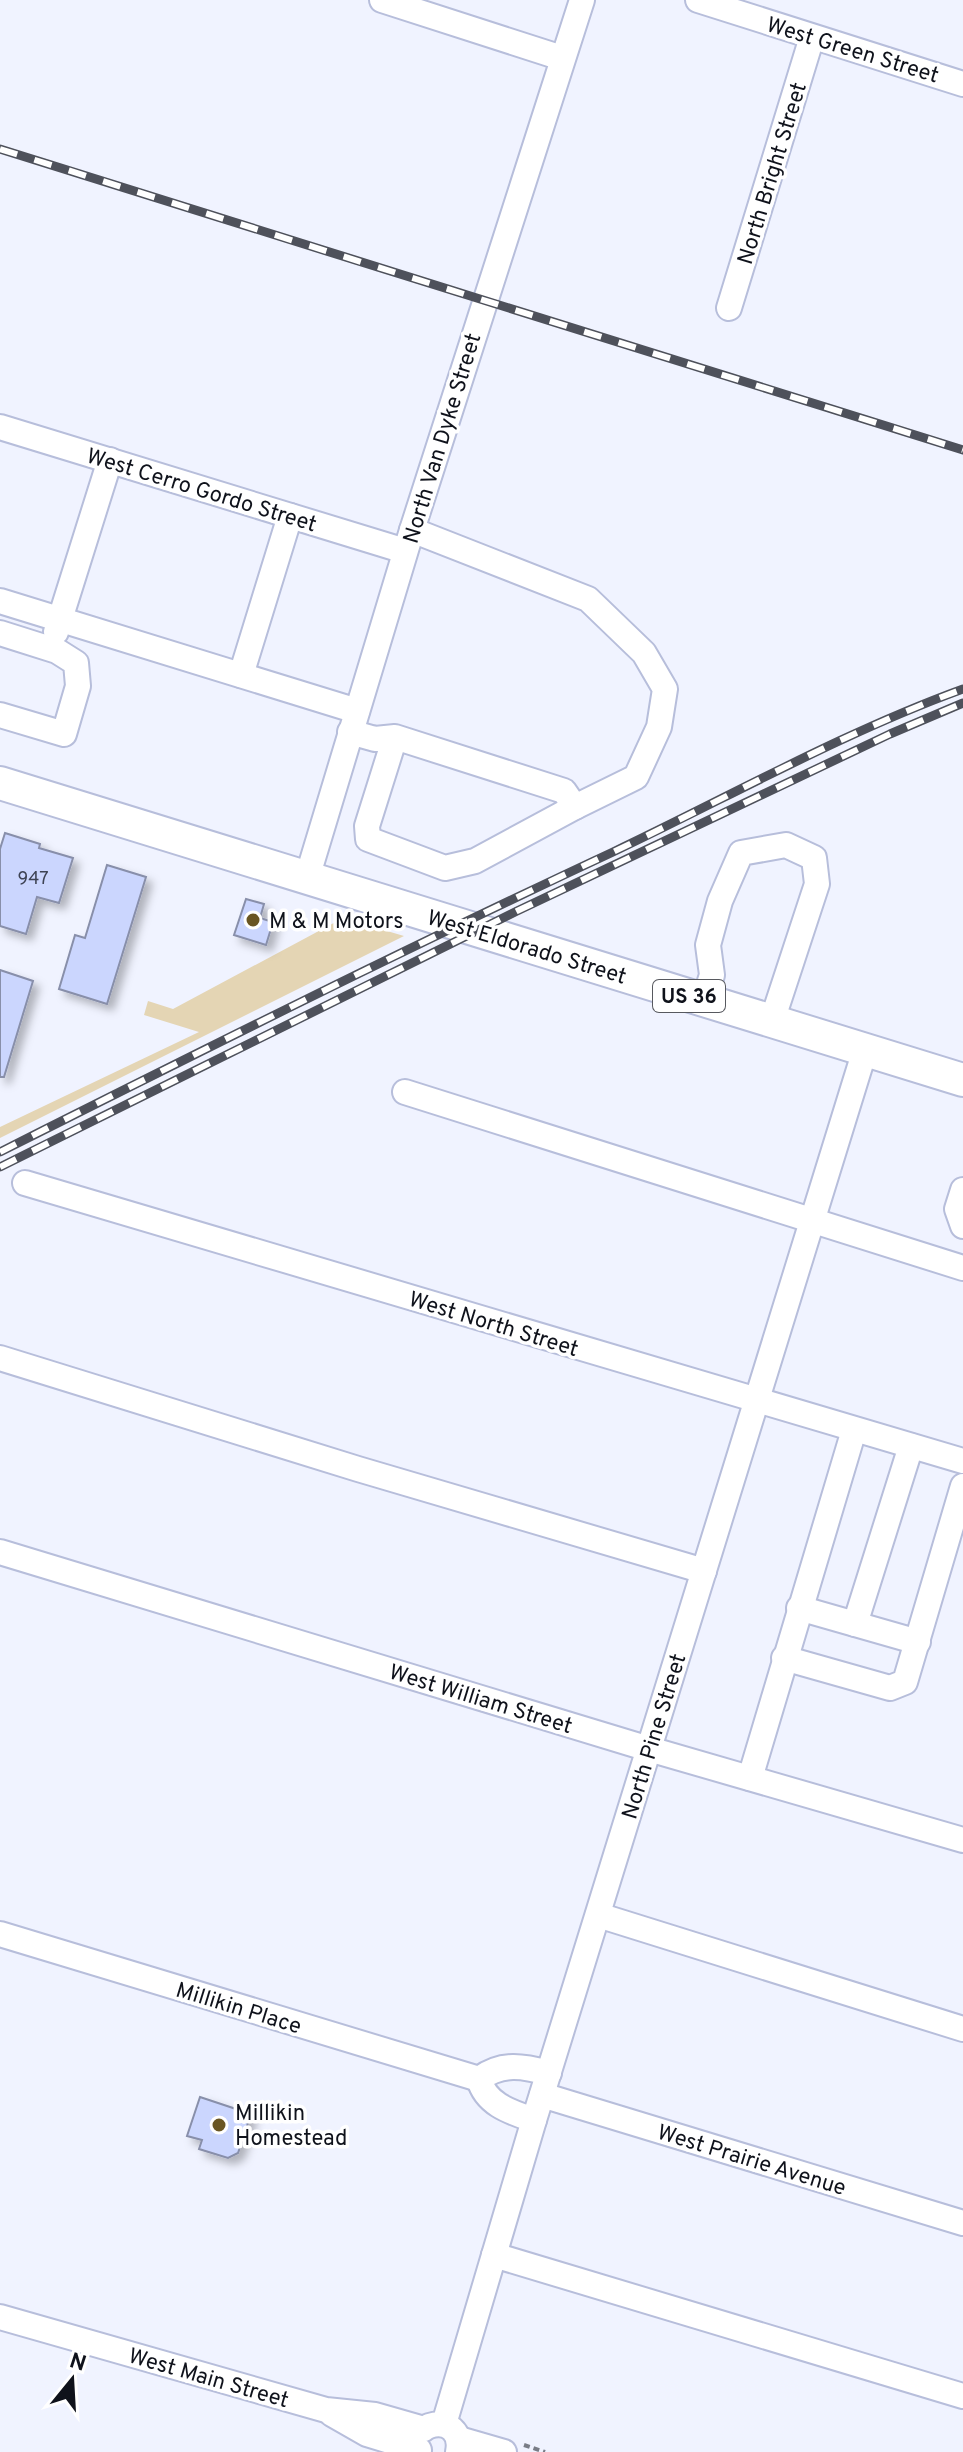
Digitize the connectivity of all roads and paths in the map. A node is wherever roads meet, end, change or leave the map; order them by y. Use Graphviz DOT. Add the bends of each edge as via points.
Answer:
graph roads {
  1 [pos="382,0"];
  2 [pos="582,0"];
  3 [pos="698,0"];
  4 [pos="812,37"];
  5 [pos="562,58"];
  6 [pos="963,84"];
  7 [pos="729,308"];
  8 [pos="0,427"];
  9 [pos="110,460"];
  10 [pos="290,516"];
  11 [pos="408,541"];
  12 [pos="0,601"];
  13 [pos="60,619"];
  14 [pos="0,633"];
  15 [pos="51,649"];
  16 [pos="241,675"];
  17 [pos="0,715"];
  18 [pos="354,722"];
  19 [pos="395,737"];
  20 [pos="0,783"];
  21 [pos="575,807"];
  22 [pos="307,878"];
  23 [pos="704,1000"];
  24 [pos="772,1021"];
  25 [pos="865,1050"];
  26 [pos="963,1080"];
  27 [pos="405,1092"];
  28 [pos="25,1183"];
  29 [pos="963,1190"];
  30 [pos="812,1222"];
  31 [pos="963,1226"];
  32 [pos="963,1268"];
  33 [pos="0,1358"];
  34 [pos="758,1401"];
  35 [pos="854,1430"];
  36 [pos="911,1446"];
  37 [pos="963,1461"];
  38 [pos="963,1486"];
  39 [pos="957,1531"];
  40 [pos="0,1552"];
  41 [pos="704,1571"];
  42 [pos="799,1608"];
  43 [pos="855,1624"];
  44 [pos="918,1642"];
  45 [pos="784,1658"];
  46 [pos="649,1749"];
  47 [pos="750,1778"];
  48 [pos="963,1840"];
  49 [pos="598,1915"];
  50 [pos="0,1934"];
  51 [pos="963,2029"];
  52 [pos="479,2079"];
  53 [pos="545,2084"];
  54 [pos="534,2120"];
  55 [pos="963,2223"];
  56 [pos="494,2255"];
  57 [pos="0,2317"];
  58 [pos="963,2396"];
  59 [pos="437,2441"];
  60 [pos="504,2452"];
  1 -- 5 [label="street"];
  2 -- 5 [label="street, North Van Dyke Street"];
  3 -- 4 [label="street, West Green Street"];
  4 -- 6 [label="street, West Green Street"];
  4 -- 7 [label="street, North Bright Street"];
  5 -- 11 [label="street, North Van Dyke Street"];
  8 -- 9 [label="street, West Cerro Gordo Street"];
  9 -- 10 [label="street, West Cerro Gordo Street"];
  9 -- 13 [label="street"];
  10 -- 11 [label="street, West Cerro Gordo Street"];
  10 -- 16 [label="street"];
  11 -- 18 [label="street, North Van Dyke Street"];
  11 -- 21 [label="street, West Cerro Gordo Street" via="588,599 644,653 665,689 659,727 636,777"];
  12 -- 13 [label="street"];
  13 -- 15 [label="street"];
  13 -- 16 [label="street"];
  14 -- 15 [label="street"];
  15 -- 17 [label="street" via="76,663 78,686 64,734"];
  16 -- 18 [label="street"];
  18 -- 19 [label="street" via="375,739"];
  18 -- 22 [label="street, North Van Dyke Street"];
  19 -- 21 [label="street" via="564,791"];
  19 -- 21 [label="street, West Cerro Gordo Street" via="367,826 368,839 445,868 475,861"];
  20 -- 22 [label="main road, West Eldorado Street / US 36"];
  22 -- 23 [label="main road, West Eldorado Street / US 36"];
  23 -- 24 [label="main road, West Eldorado Street / US 36"];
  23 -- 24 [label="street" via="712,975 708,945 741,853 786,845 814,858 817,884"];
  24 -- 25 [label="main road, West Eldorado Street / US 36"];
  25 -- 26 [label="main road, West Eldorado Street / US 36"];
  25 -- 30 [label="street, North Pine Street"];
  27 -- 30 [label="street"];
  28 -- 34 [label="street, West North Street"];
  29 -- 31 [label="street" via="957,1209"];
  30 -- 32 [label="street"];
  30 -- 34 [label="street, North Pine Street"];
  33 -- 41 [label="street"];
  34 -- 35 [label="street, West North Street"];
  34 -- 41 [label="street, North Pine Street"];
  35 -- 36 [label="street, West North Street"];
  35 -- 42 [label="street"];
  36 -- 37 [label="street, West North Street"];
  36 -- 43 [label="street"];
  38 -- 39 [label="street"];
  39 -- 44 [label="street"];
  40 -- 46 [label="street, West William Street"];
  41 -- 46 [label="street, North Pine Street"];
  42 -- 43 [label="street"];
  42 -- 45 [label="street"];
  43 -- 44 [label="street"];
  44 -- 45 [label="street" via="905,1682 890,1688"];
  45 -- 47 [label="street"];
  46 -- 47 [label="street, West William Street"];
  46 -- 49 [label="street, North Pine Street"];
  47 -- 48 [label="street, West William Street"];
  49 -- 51 [label="street"];
  49 -- 53 [label="street, North Pine Street"];
  50 -- 52 [label="street, Millikin Place"];
  52 -- 53 [label="street" via="517,2066"];
  52 -- 54 [label="street" via="482,2090 498,2105"];
  53 -- 54 [label="street, North Pine Street"];
  53 -- 55 [label="street, West Prairie Avenue"];
  54 -- 56 [label="street, North Pine Street"];
  56 -- 58 [label="street"];
  56 -- 59 [label="street, North Pine Street"];
  57 -- 59 [label="street, West Main Street" via="326,2410 375,2415"];
  59 -- 60 [label="street, West Main Street"];
}
